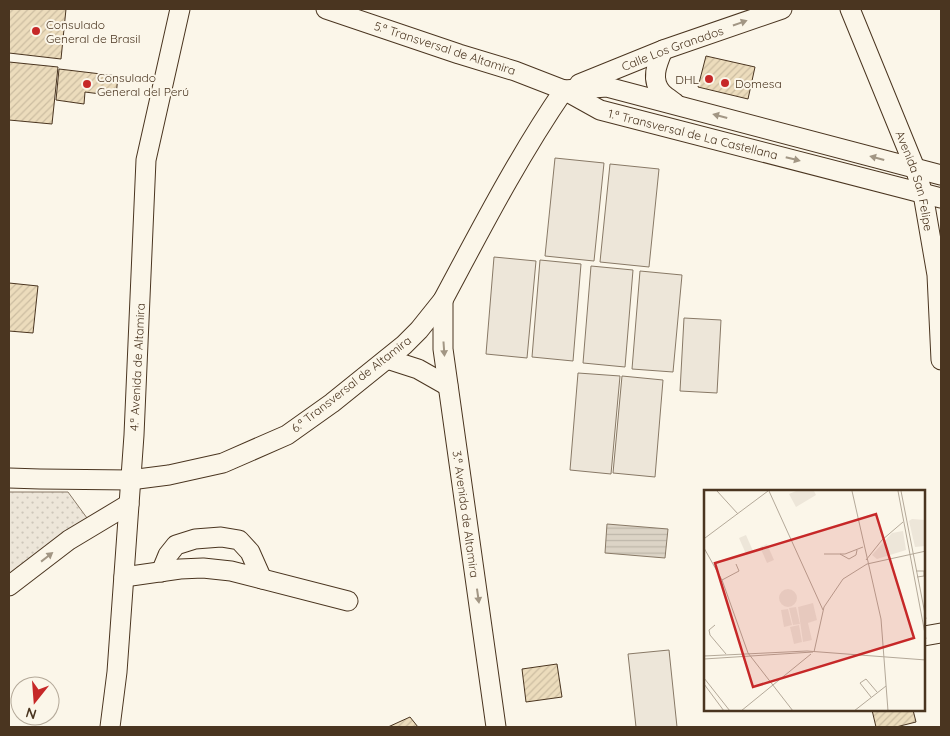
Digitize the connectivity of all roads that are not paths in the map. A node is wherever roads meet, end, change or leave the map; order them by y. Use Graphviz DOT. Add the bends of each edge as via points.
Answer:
graph roads {
  1 [pos="180,9"];
  2 [pos="326,9"];
  3 [pos="782,9"];
  4 [pos="850,9"];
  5 [pos="663,50"];
  6 [pos="564,90"];
  7 [pos="678,105"];
  8 [pos="914,168"];
  9 [pos="941,175"];
  10 [pos="932,196"];
  11 [pos="443,300"];
  12 [pos="387,359"];
  13 [pos="941,360"];
  14 [pos="448,386"];
  15 [pos="9,478"];
  16 [pos="130,480"];
  17 [pos="129,504"];
  18 [pos="161,572"];
  19 [pos="124,577"];
  20 [pos="262,579"];
  21 [pos="9,586"];
  22 [pos="348,602"];
  23 [pos="941,633"];
  24 [pos="925,636"];
  25 [pos="110,727"];
  26 [pos="496,727"];
  1 -- 16 [label="street, 4.ª Avenida de Altamira" via="146,160"];
  2 -- 6 [label="street, 5.ª Transversal de Altamira"];
  5 -- 3 [label="street, Calle Los Granados, one-way"];
  4 -- 8 [label="street, Avenida San Felipe"];
  5 -- 6 [label="street, Calle Los Granados"];
  5 -- 7 [label="street" via="657,63 656,80 662,93"];
  6 -- 7 [label="street, 1.ª Transversal de La Castellana" via="607,87"];
  6 -- 10 [label="street, 1.ª Transversal de La Castellana, one-way" via="600,110"];
  6 -- 11 [label="street, 6.ª Transversal de Altamira" via="498,197"];
  8 -- 7 [label="street, 1.ª Transversal de La Castellana, one-way"];
  8 -- 9 [label="street, 1.ª Transversal de La Castellana"];
  8 -- 10 [label="street, Avenida San Felipe"];
  10 -- 13 [label="street, Avenida San Felipe"];
  11 -- 12 [label="street, 6.ª Transversal de Altamira" via="419,330"];
  11 -- 14 [label="street, 3.ª Avenida de Altamira, one-way" via="443,349"];
  12 -- 14 [label="street" via="418,369"];
  12 -- 16 [label="street, 6.ª Transversal de Altamira" via="286,435 223,463"];
  14 -- 26 [label="street, 3.ª Avenida de Altamira, one-way"];
  15 -- 16 [label="street, 6.ª Transversal de Altamira"];
  16 -- 17 [label="street, 4.ª Avenida de Altamira"];
  17 -- 19 [label="street, 4.ª Avenida de Altamira"];
  21 -- 17 [label="street, one-way" via="69,540"];
  18 -- 19 [label="street"];
  18 -- 20 [label="street" via="203,568"];
  18 -- 20 [label="street" via="176,545 221,536 239,540 245,546"];
  19 -- 25 [label="street, 4.ª Avenida de Altamira"];
  20 -- 22 [label="street"];
  23 -- 24 [label="street"];
}
